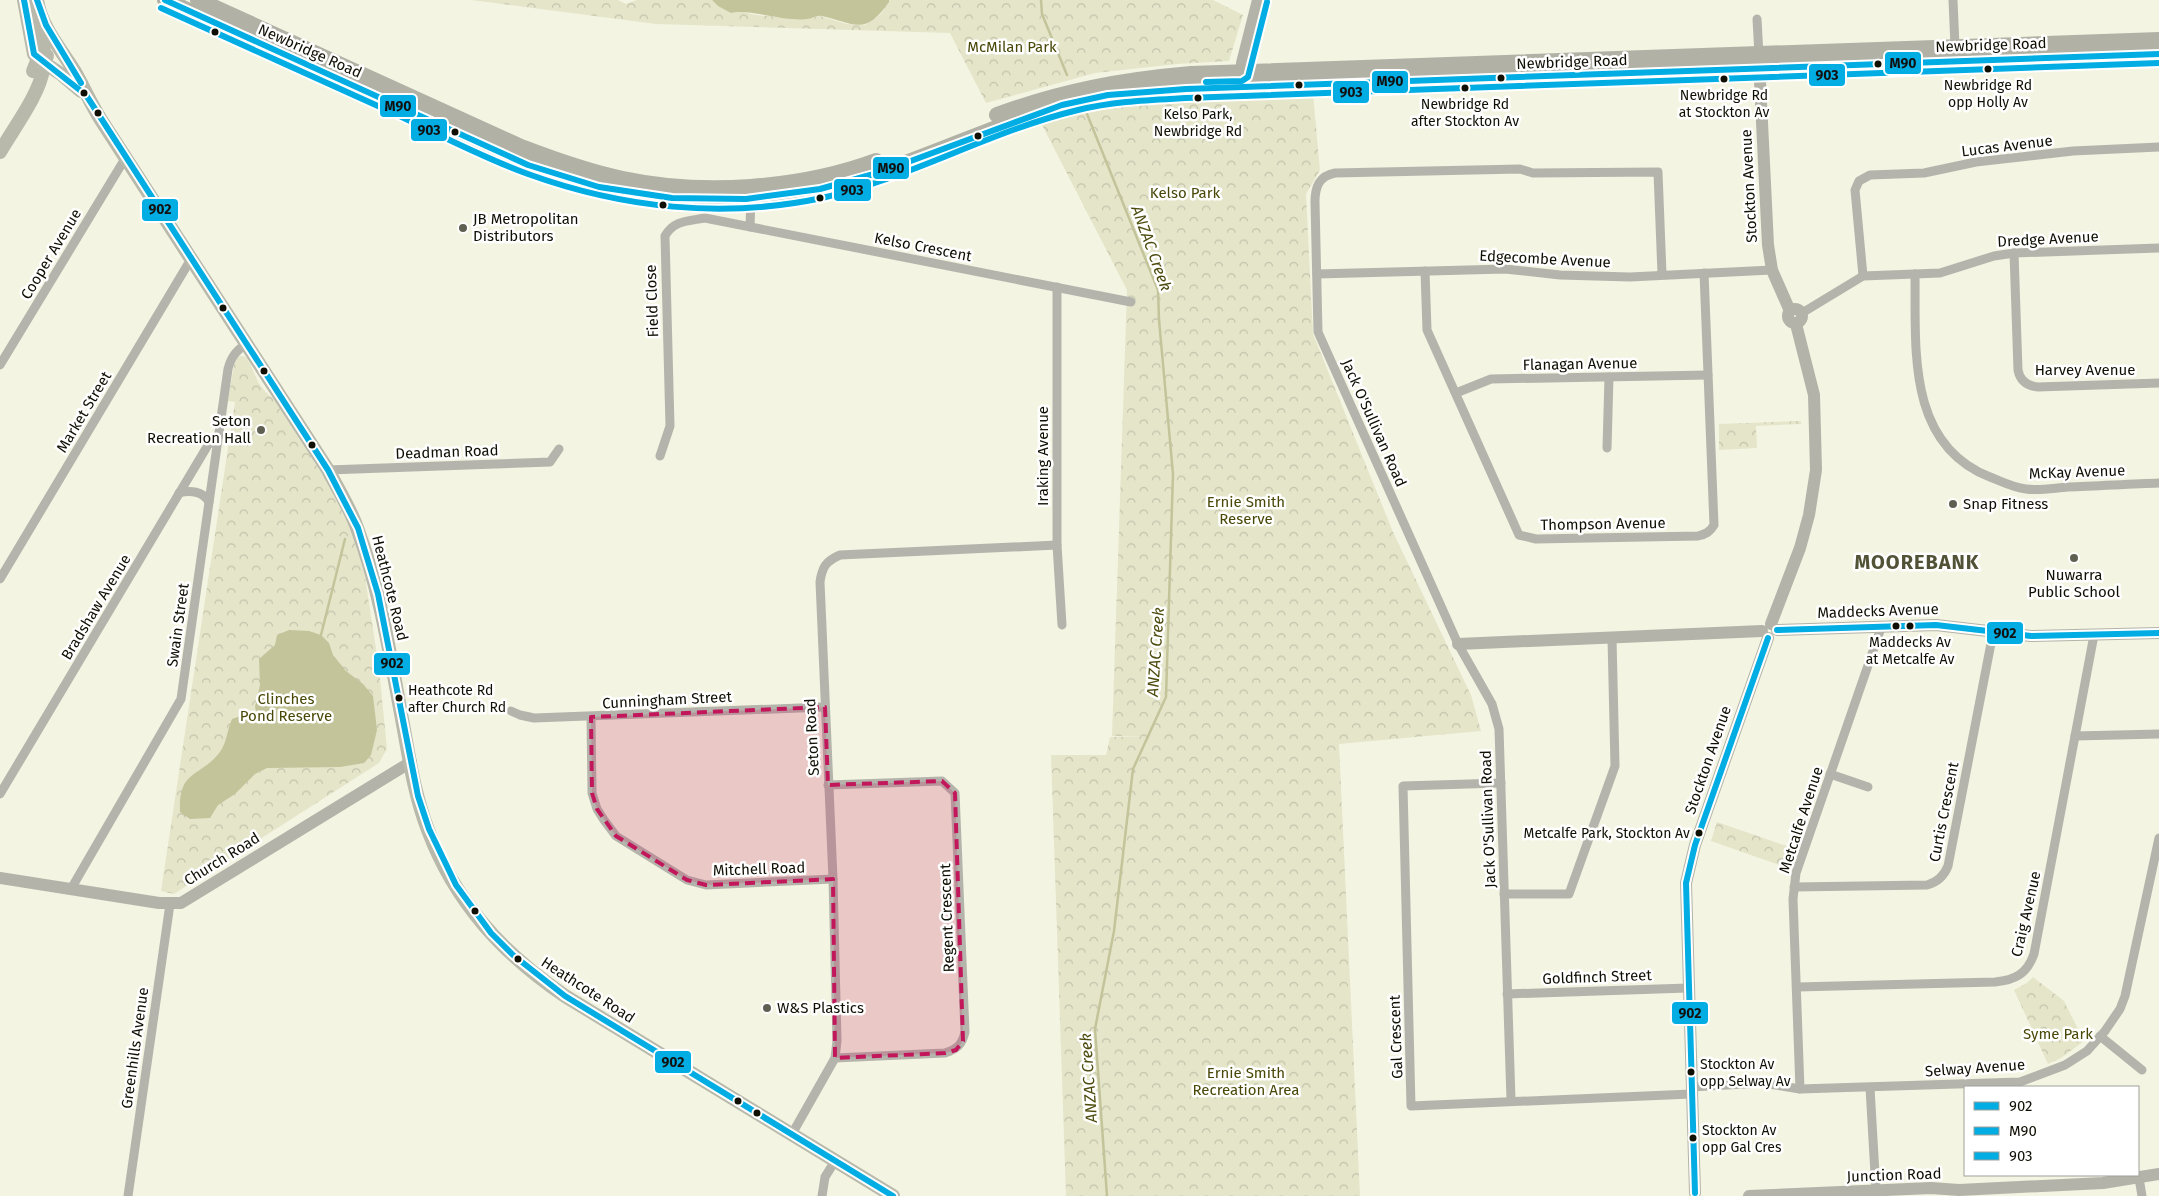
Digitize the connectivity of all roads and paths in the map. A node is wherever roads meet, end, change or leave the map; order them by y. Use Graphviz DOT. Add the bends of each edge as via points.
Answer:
graph roads {
  1 [pos="24,0"];
  2 [pos="165,0"];
  3 [pos="198,0"];
  4 [pos="1258,0"];
  5 [pos="1953,0"];
  6 [pos="38,3"];
  7 [pos="1758,19"];
  8 [pos="2159,40"];
  9 [pos="1955,46"];
  10 [pos="2159,54"];
  11 [pos="1760,62"];
  12 [pos="42,66"];
  13 [pos="71,66"];
  14 [pos="1241,79"];
  15 [pos="86,95"];
  16 [pos="2159,147"];
  17 [pos="0,152"];
  18 [pos="126,158"];
  19 [pos="751,193"];
  20 [pos="750,227"];
  21 [pos="2159,248"];
  22 [pos="2014,253"];
  23 [pos="191,259"];
  24 [pos="1772,270"];
  25 [pos="1425,271"];
  26 [pos="1704,273"];
  27 [pos="1317,274"];
  28 [pos="1662,274"];
  29 [pos="1915,274"];
  30 [pos="1863,276"];
  31 [pos="1058,287"];
  32 [pos="1131,302"];
  33 [pos="1796,316"];
  34 [pos="246,344"];
  35 [pos="0,365"];
  36 [pos="1708,375"];
  37 [pos="1609,377"];
  38 [pos="2159,383"];
  39 [pos="1456,393"];
  40 [pos="218,436"];
  41 [pos="1607,448"];
  42 [pos="559,449"];
  43 [pos="660,456"];
  44 [pos="328,470"];
  45 [pos="2159,483"];
  46 [pos="179,493"];
  47 [pos="209,502"];
  48 [pos="1057,545"];
  49 [pos="0,579"];
  50 [pos="1779,604"];
  51 [pos="1062,626"];
  52 [pos="1881,628"];
  53 [pos="1799,629"];
  54 [pos="1770,631"];
  55 [pos="1993,632"];
  56 [pos="2159,633"];
  57 [pos="2094,635"];
  58 [pos="1612,638"];
  59 [pos="1458,644"];
  60 [pos="825,707"];
  61 [pos="511,710"];
  62 [pos="591,717"];
  63 [pos="2159,734"];
  64 [pos="2076,736"];
  65 [pos="410,762"];
  66 [pos="1830,774"];
  67 [pos="1501,783"];
  68 [pos="828,785"];
  69 [pos="1868,787"];
  70 [pos="0,794"];
  71 [pos="2159,838"];
  72 [pos="0,878"];
  73 [pos="833,879"];
  74 [pos="1794,887"];
  75 [pos="72,889"];
  76 [pos="1504,894"];
  77 [pos="170,904"];
  78 [pos="1688,988"];
  79 [pos="1797,988"];
  80 [pos="1508,994"];
  81 [pos="2100,1036"];
  82 [pos="835,1058"];
  83 [pos="2142,1070"];
  84 [pos="1870,1088"];
  85 [pos="1800,1089"];
  86 [pos="1691,1090"];
  87 [pos="1511,1100"];
  88 [pos="792,1134"];
  89 [pos="835,1161"];
  90 [pos="2159,1174"];
  91 [pos="2138,1178"];
  92 [pos="1876,1191"];
  93 [pos="1959,1193"];
  94 [pos="1695,1195"];
  95 [pos="128,1196"];
  96 [pos="822,1196"];
  97 [pos="893,1196"];
  98 [pos="1749,1196"];
  99 [pos="2142,1196"];
  1 -- 12 [label="main road" via="32,46"];
  2 -- 19 [label="highway, Newbridge Road" via="556,176 639,196 699,202"];
  3 -- 19 [label="highway, Newbridge Road" via="471,126 562,163 651,184"];
  4 -- 14 [label="street"];
  5 -- 9 [label="street"];
  6 -- 12 [label="main road"];
  6 -- 13 [label="main road, Heathcote Road" via="49,31"];
  7 -- 11 [label="street"];
  8 -- 9 [label="highway, Newbridge Road"];
  9 -- 11 [label="highway, Newbridge Road"];
  10 -- 11 [label="highway, Newbridge Road"];
  11 -- 14 [label="highway, Newbridge Road"];
  11 -- 24 [label="street, Stockton Avenue" via="1765,213"];
  12 -- 13 [label="main road" via="61,58"];
  12 -- 15 [label="main road, Heathcote Road"];
  12 -- 17 [label="main road" via="26,107"];
  13 -- 15 [label="main road, Heathcote Road"];
  14 -- 19 [label="highway, Newbridge Road" via="1150,90 1092,92 1061,99 849,182 803,192"];
  15 -- 18 [label="main road, Heathcote Road"];
  16 -- 30 [label="street, Lucas Avenue" via="2073,151 1976,162 1924,173 1859,177 1856,196"];
  18 -- 23 [label="main road, Heathcote Road"];
  18 -- 35 [label="street, Cooper Avenue"];
  19 -- 20 [label="street"];
  20 -- 31 [label="street, Kelso Crescent"];
  20 -- 43 [label="street, Field Close" via="705,218 680,222 665,236 670,426"];
  21 -- 22 [label="street, Dredge Avenue"];
  22 -- 29 [label="street, Dredge Avenue" via="1946,272"];
  22 -- 38 [label="street, Harvey Avenue" via="2018,370 2022,380 2038,387"];
  23 -- 34 [label="main road, Heathcote Road"];
  23 -- 49 [label="street, Market Street"];
  24 -- 26 [label="street, Edgecombe Avenue"];
  24 -- 33 [label="street, Stockton Avenue"];
  25 -- 27 [label="street, Edgecombe Avenue"];
  25 -- 28 [label="street, Edgecombe Avenue" via="1504,269 1630,277"];
  25 -- 39 [label="street, Thompson Avenue" via="1427,330"];
  26 -- 28 [label="street, Edgecombe Avenue"];
  26 -- 36 [label="street, Thompson Avenue"];
  27 -- 28 [label="street, Jack O'Sullivan Road" via="1315,194 1323,177 1335,173 1520,169 1533,173 1658,172"];
  27 -- 59 [label="street, Jack O'Sullivan Road" via="1318,332"];
  29 -- 30 [label="street, Dredge Avenue"];
  29 -- 45 [label="street, McKay Avenue" via="1918,381 1923,403 1928,418 1949,450 1963,463 1979,473 2025,489"];
  30 -- 33 [label="street, Dredge Avenue"];
  31 -- 32 [label="street, Kelso Crescent"];
  31 -- 48 [label="street, Iraking Avenue"];
  33 -- 50 [label="street, Stockton Avenue" via="1814,395 1816,470 1800,548"];
  34 -- 40 [label="street, Swain Street" via="230,359"];
  34 -- 44 [label="main road, Heathcote Road"];
  36 -- 37 [label="street, Flanagan Avenue"];
  36 -- 39 [label="street, Thompson Avenue" via="1714,525 1707,534 1698,536 1536,539 1519,535"];
  37 -- 39 [label="street, Flanagan Avenue" via="1491,379"];
  37 -- 41 [label="street"];
  40 -- 46 [label="street, Bradshaw Avenue" via="208,445"];
  40 -- 47 [label="street, Swain Street"];
  42 -- 44 [label="street, Deadman Road" via="550,462"];
  44 -- 65 [label="main road, Heathcote Road" via="357,526 367,556"];
  46 -- 47 [label="street" via="196,492"];
  46 -- 70 [label="street, Bradshaw Avenue"];
  47 -- 75 [label="street, Swain Street" via="181,699"];
  48 -- 51 [label="street, Iraking Avenue"];
  48 -- 60 [label="street, Seton Road" via="840,555 828,560 820,582"];
  50 -- 53 [label="street" via="1784,620"];
  50 -- 54 [label="street, Stockton Avenue"];
  52 -- 53 [label="street, Maddecks Avenue"];
  52 -- 55 [label="street, Maddecks Avenue" via="1951,626"];
  52 -- 66 [label="street, Metcalfe Avenue"];
  53 -- 54 [label="street, Maddecks Avenue"];
  54 -- 58 [label="street, Maddecks Avenue"];
  54 -- 78 [label="street, Stockton Avenue" via="1689,867 1685,899"];
  55 -- 57 [label="street, Maddecks Avenue" via="2031,636"];
  55 -- 74 [label="street, Curtis Crescent" via="1948,866 1941,878 1927,885"];
  56 -- 57 [label="street, Maddecks Avenue"];
  57 -- 64 [label="street, Craig Avenue"];
  58 -- 59 [label="street, Maddecks Avenue"];
  58 -- 76 [label="street" via="1615,766 1569,894"];
  59 -- 67 [label="street, Jack O'Sullivan Road" via="1488,694 1497,716"];
  60 -- 62 [label="street, Cunningham Street"];
  60 -- 68 [label="street, Seton Road"];
  61 -- 62 [label="street, Cunningham Street" via="528,718"];
  62 -- 73 [label="street, Mitchell Road" via="592,793 597,809 616,836 687,880 706,885"];
  63 -- 64 [label="street"];
  64 -- 79 [label="street, Craig Avenue" via="2034,954 2024,973 1995,982"];
  65 -- 77 [label="street, Church Road" via="191,898"];
  65 -- 88 [label="main road, Heathcote Road" via="428,830 444,866 467,904 508,952 531,973 565,996"];
  66 -- 69 [label="street"];
  66 -- 74 [label="street, Metcalfe Avenue"];
  67 -- 76 [label="street, Jack O'Sullivan Road"];
  67 -- 87 [label="street, Gal Crescent" via="1403,786 1412,1106"];
  68 -- 73 [label="street, Seton Road"];
  68 -- 82 [label="street, Regent Crescent" via="942,781 955,792 965,1032 956,1050 945,1054"];
  71 -- 81 [label="street, Selway Avenue" via="2125,996 2120,1009"];
  72 -- 75 [label="street, Church Road"];
  73 -- 82 [label="street, Seton Road"];
  74 -- 79 [label="street, Metcalfe Avenue"];
  75 -- 77 [label="street, Church Road"];
  76 -- 80 [label="street, Jack O'Sullivan Road"];
  77 -- 95 [label="street, Greenhills Avenue"];
  78 -- 80 [label="street, Goldfinch Street"];
  78 -- 86 [label="street, Stockton Avenue"];
  79 -- 85 [label="street, Metcalfe Avenue"];
  80 -- 87 [label="street, Jack O'Sullivan Road"];
  81 -- 83 [label="street"];
  81 -- 84 [label="street, Selway Avenue" via="2087,1051 2065,1065 2020,1082"];
  82 -- 88 [label="street, Seton Road"];
  84 -- 85 [label="street, Selway Avenue"];
  84 -- 92 [label="street"];
  85 -- 86 [label="street, Selway Avenue" via="1763,1083"];
  86 -- 87 [label="street, Gal Crescent"];
  86 -- 94 [label="street, Stockton Avenue"];
  88 -- 89 [label="main road, Heathcote Road"];
  89 -- 96 [label="street" via="825,1178"];
  89 -- 97 [label="main road, Heathcote Road"];
  90 -- 91 [label="street, Junction Road"];
  91 -- 93 [label="street, Junction Road"];
  91 -- 99 [label="street"];
  92 -- 93 [label="street, Junction Road" via="1931,1188"];
  92 -- 98 [label="street, Junction Road"];
}
